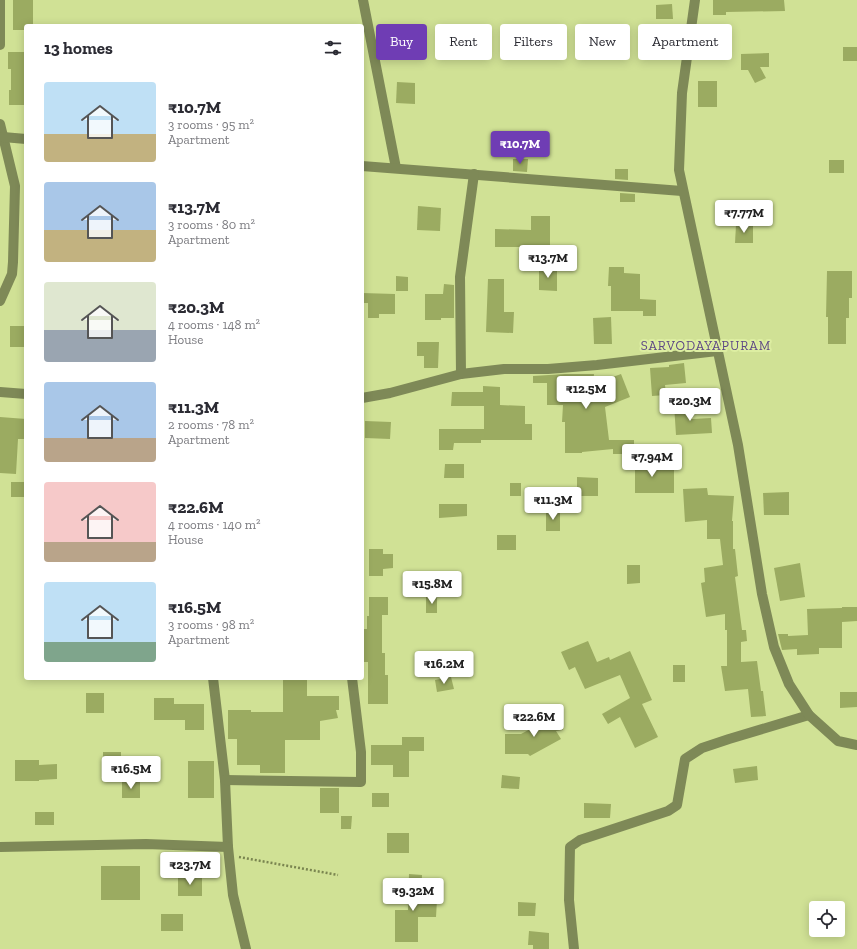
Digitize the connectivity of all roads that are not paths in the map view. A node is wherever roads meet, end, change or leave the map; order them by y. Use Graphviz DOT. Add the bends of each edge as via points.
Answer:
graph roads {
  1 [pos="0,0"];
  2 [pos="363,0"];
  3 [pos="695,0"];
  4 [pos="0,45"];
  5 [pos="0,124"];
  6 [pos="3,138"];
  7 [pos="24,139"];
  8 [pos="364,166"];
  9 [pos="396,168"];
  10 [pos="474,174"];
  11 [pos="682,191"];
  12 [pos="0,301"];
  13 [pos="717,352"];
  14 [pos="461,374"];
  15 [pos="0,392"];
  16 [pos="24,394"];
  17 [pos="364,398"];
  18 [pos="213,680"];
  19 [pos="352,680"];
  20 [pos="809,716"];
  21 [pos="857,745"];
  22 [pos="225,780"];
  23 [pos="0,847"];
  24 [pos="229,851"];
  25 [pos="246,949"];
  26 [pos="574,949"];
  1 -- 4 [label="street"];
  2 -- 9 [label="street"];
  3 -- 11 [label="street" via="682,93 679,170"];
  5 -- 6 [label="street"];
  6 -- 7 [label="street"];
  6 -- 12 [label="street" via="15,186 15,229 12,274"];
  8 -- 9 [label="street"];
  9 -- 10 [label="street"];
  10 -- 11 [label="street"];
  10 -- 14 [label="street" via="460,277"];
  11 -- 13 [label="street"];
  13 -- 14 [label="street" via="597,365 504,369"];
  13 -- 20 [label="street" via="738,445 762,594 774,647 789,684"];
  14 -- 17 [label="street"];
  15 -- 16 [label="street"];
  18 -- 22 [label="street"];
  19 -- 22 [label="street" via="361,752 361,782"];
  20 -- 21 [label="street" via="838,741"];
  20 -- 26 [label="street" via="702,748 685,759 677,805 580,840 570,847 569,900"];
  22 -- 24 [label="street"];
  23 -- 24 [label="street" via="146,844"];
  24 -- 25 [label="street" via="233,894"];
}
